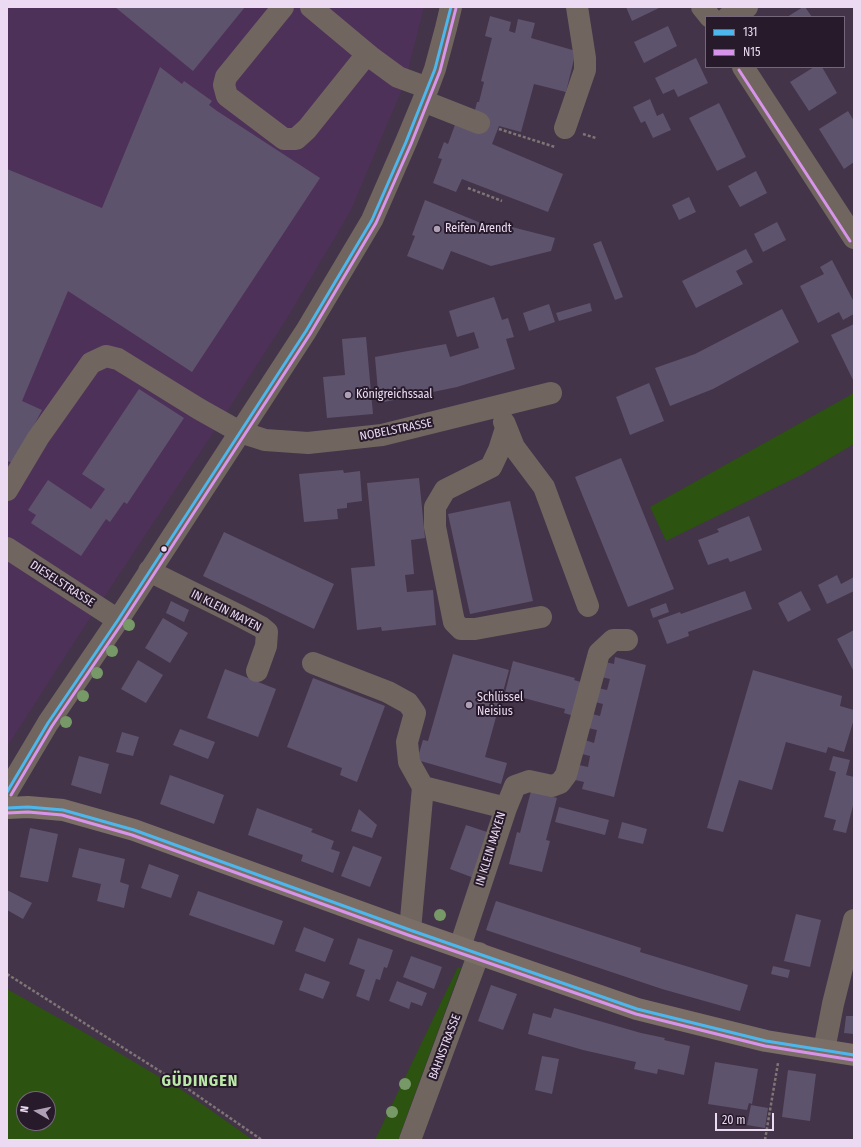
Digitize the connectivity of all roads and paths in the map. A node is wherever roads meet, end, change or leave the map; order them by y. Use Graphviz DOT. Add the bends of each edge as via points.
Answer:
graph roads {
  1 [pos="283,7"];
  2 [pos="311,7"];
  3 [pos="451,7"];
  4 [pos="577,7"];
  5 [pos="702,7"];
  6 [pos="747,7"];
  7 [pos="709,16"];
  8 [pos="730,16"];
  9 [pos="367,54"];
  10 [pos="744,68"];
  11 [pos="426,95"];
  12 [pos="479,123"];
  13 [pos="565,128"];
  14 [pos="468,188"];
  15 [pos="502,201"];
  16 [pos="854,238"];
  17 [pos="551,393"];
  18 [pos="499,406"];
  19 [pos="506,428"];
  20 [pos="240,432"];
  21 [pos="7,490"];
  22 [pos="7,548"];
  23 [pos="149,571"];
  24 [pos="588,606"];
  25 [pos="541,617"];
  26 [pos="118,620"];
  27 [pos="627,640"];
  28 [pos="313,663"];
  29 [pos="257,671"];
  30 [pos="423,787"];
  31 [pos="7,792"];
  32 [pos="7,808"];
  33 [pos="506,808"];
  34 [pos="854,920"];
  35 [pos="410,930"];
  36 [pos="470,950"];
  37 [pos="7,974"];
  38 [pos="824,1050"];
  39 [pos="854,1055"];
  40 [pos="778,1059"];
  41 [pos="262,1140"];
  42 [pos="410,1140"];
  43 [pos="765,1140"];
  1 -- 9 [label="street" via="226,77 224,84 227,96 284,139 296,139 307,129"];
  2 -- 9 [label="street"];
  3 -- 11 [label="street"];
  4 -- 13 [label="street" via="585,70"];
  5 -- 7 [label="street"];
  6 -- 8 [label="street"];
  9 -- 11 [label="street"];
  10 -- 16 [label="street"];
  11 -- 12 [label="street"];
  11 -- 20 [label="street" via="372,220 306,331"];
  14 -- 15 [label="path"];
  17 -- 18 [label="street, NOBELSTRASSE"];
  18 -- 19 [label="street"];
  18 -- 20 [label="street, NOBELSTRASSE" via="382,435 308,443 265,440"];
  19 -- 24 [label="street" via="514,447 544,487"];
  19 -- 25 [label="street" via="491,467 445,490 435,507 436,527 454,622 461,629 475,629"];
  20 -- 21 [label="street, NOBELSTRASSE" via="118,359 106,356 91,363 38,438"];
  20 -- 23 [label="street"];
  22 -- 26 [label="street, DIESELSTRASSE"];
  23 -- 26 [label="street"];
  23 -- 29 [label="street, IN KLEIN MAYEN" via="267,632 266,646"];
  26 -- 31 [label="street" via="44,729"];
  27 -- 33 [label="street" via="613,640 600,653 566,775 560,783 552,786 530,780 515,786"];
  28 -- 30 [label="street" via="388,692 408,703 415,713 407,742 409,762"];
  30 -- 33 [label="street, IN KLEIN MAYEN"];
  30 -- 35 [label="street"];
  32 -- 35 [label="main road" via="63,810 134,830"];
  33 -- 36 [label="street, IN KLEIN MAYEN"];
  34 -- 38 [label="street"];
  35 -- 36 [label="main road"];
  36 -- 38 [label="main road" via="637,1009 766,1041"];
  36 -- 42 [label="street, BAHNSTRASSE"];
  37 -- 41 [label="path" via="188,1089"];
  38 -- 39 [label="main road"];
  40 -- 43 [label="path"];
}
